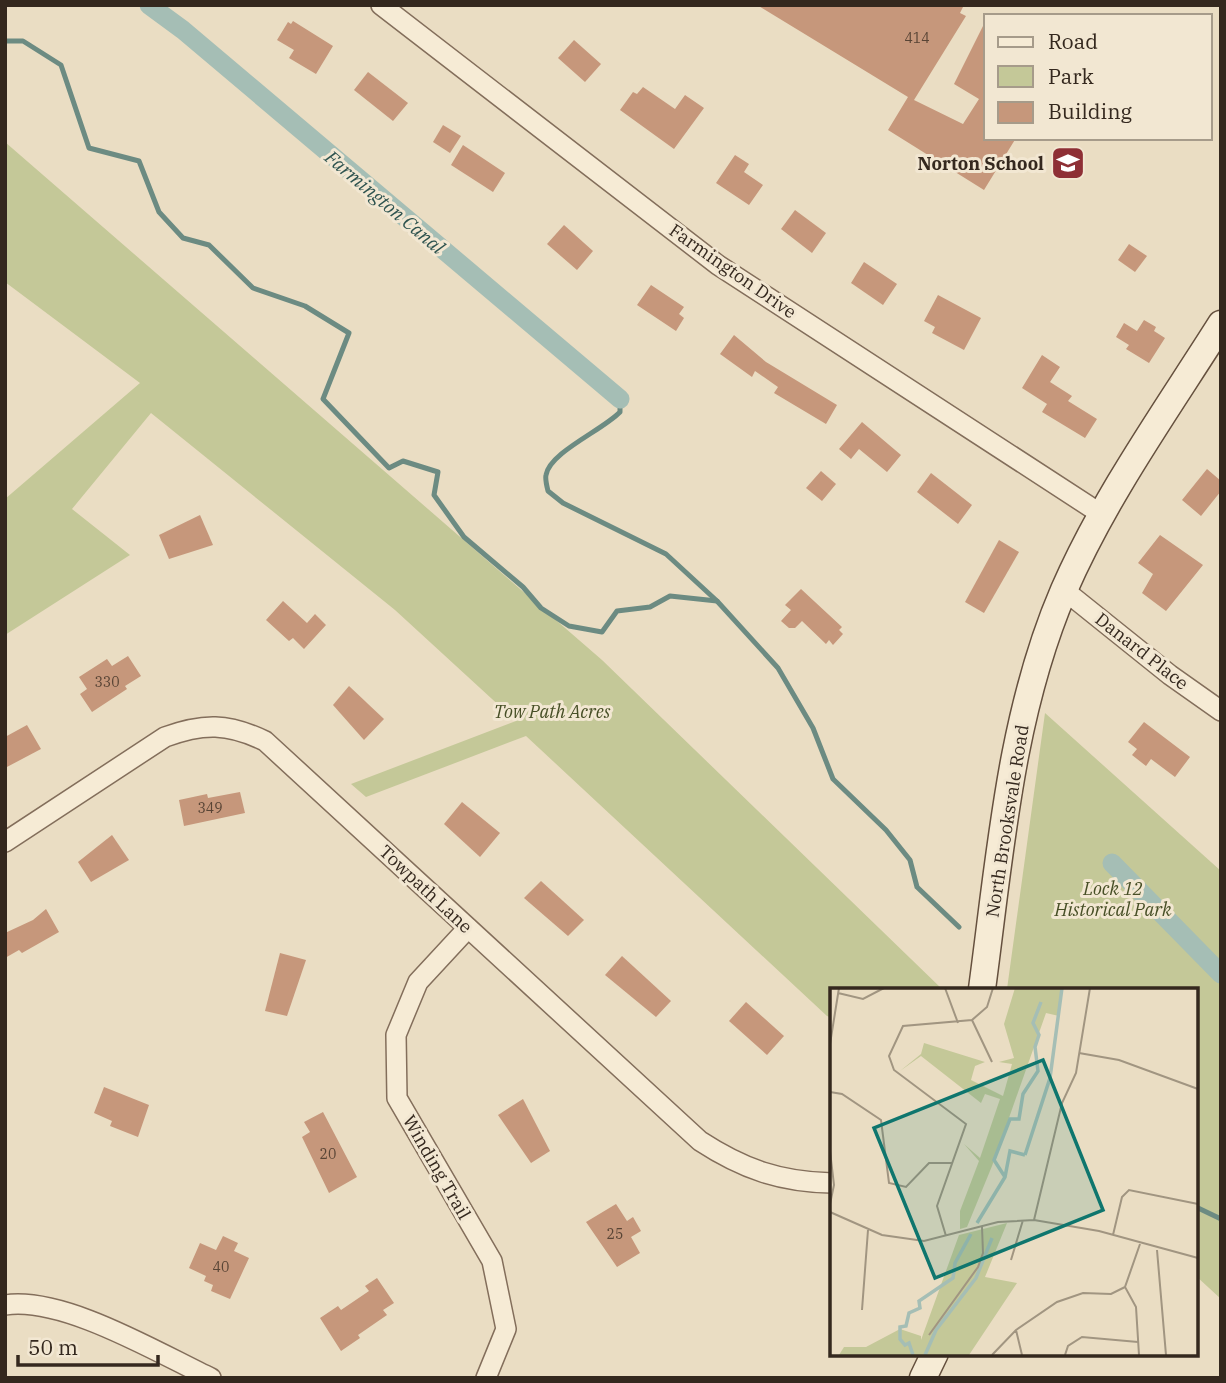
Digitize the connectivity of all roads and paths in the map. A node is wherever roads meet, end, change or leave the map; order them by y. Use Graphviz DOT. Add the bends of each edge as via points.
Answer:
graph roads {
  1 [pos="381,5"];
  2 [pos="1221,324"];
  3 [pos="1101,514"];
  4 [pos="1064,590"];
  5 [pos="1221,711"];
  6 [pos="5,842"];
  7 [pos="468,928"];
  8 [pos="982,988"];
  9 [pos="830,1183"];
  10 [pos="5,1305"];
  11 [pos="934,1355"];
  12 [pos="211,1378"];
  13 [pos="486,1378"];
  14 [pos="923,1378"];
  1 -- 3 [label="street, Farmington Drive" via="718,265"];
  2 -- 3 [label="main road, North Brooksvale Road"];
  3 -- 4 [label="main road, North Brooksvale Road"];
  4 -- 5 [label="street, Danard Place"];
  4 -- 8 [label="main road, North Brooksvale Road" via="1041,655 1011,778"];
  6 -- 7 [label="street, Towpath Lane" via="165,737 192,727 232,728 265,741"];
  7 -- 9 [label="street, Towpath Lane" via="699,1141 731,1162 768,1175"];
  7 -- 13 [label="street, Winding Trail" via="418,982 396,1035 397,1098 492,1261 506,1329"];
  10 -- 12 [label="street" via="23,1302 86,1319"];
  11 -- 14 [label="main road"];
}
